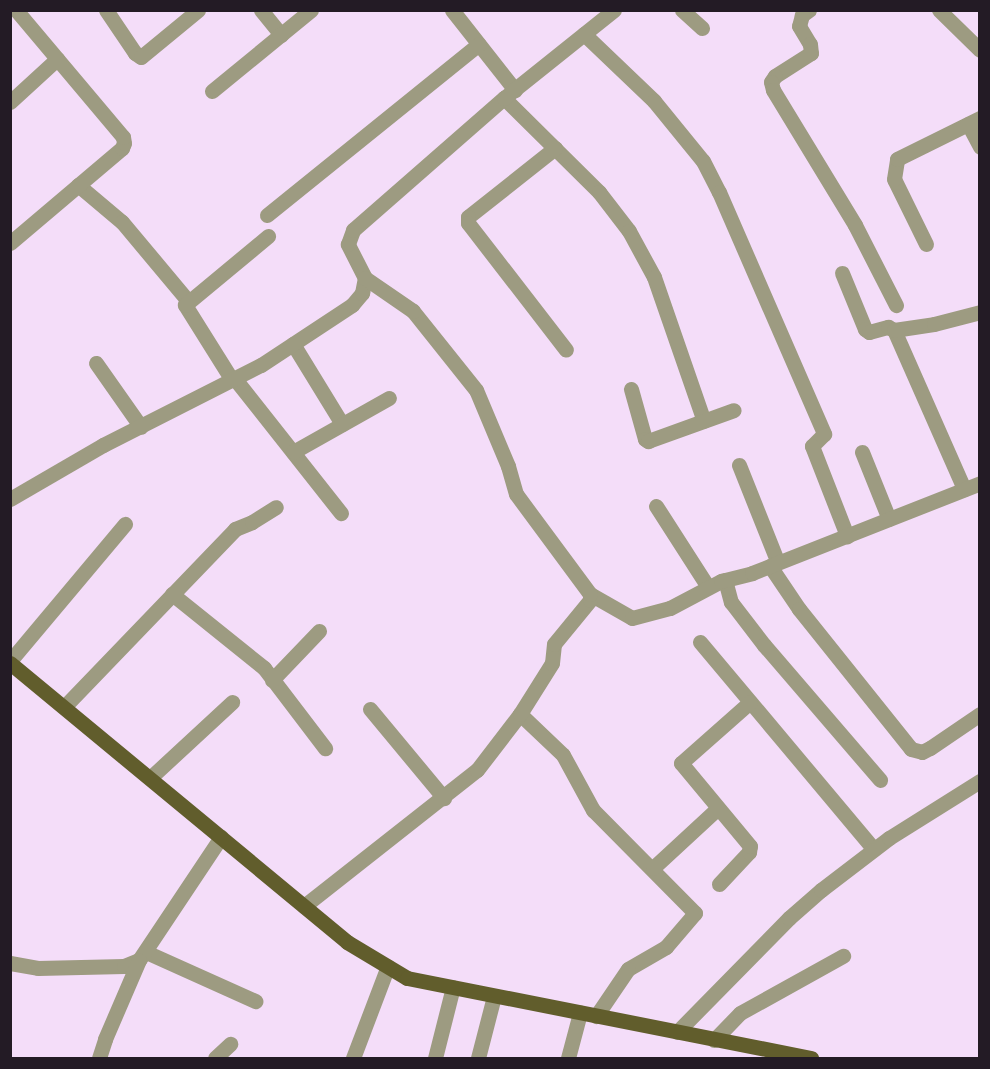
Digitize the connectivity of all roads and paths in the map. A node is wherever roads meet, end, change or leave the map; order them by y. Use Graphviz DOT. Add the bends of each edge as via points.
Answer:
graph roads {
  1 [pos="16,10"];
  2 [pos="106,10"];
  3 [pos="198,10"];
  4 [pos="261,10"];
  5 [pos="311,10"];
  6 [pos="614,10"];
  7 [pos="682,10"];
  8 [pos="809,10"];
  9 [pos="939,10"];
  10 [pos="457,12"];
  11 [pos="702,28"];
  12 [pos="584,34"];
  13 [pos="281,35"];
  14 [pos="479,44"];
  15 [pos="979,49"];
  16 [pos="57,59"];
  17 [pos="212,91"];
  18 [pos="509,94"];
  19 [pos="10,102"];
  20 [pos="974,121"];
  21 [pos="980,147"];
  22 [pos="555,148"];
  23 [pos="78,185"];
  24 [pos="267,214"];
  25 [pos="268,236"];
  26 [pos="11,241"];
  27 [pos="926,244"];
  28 [pos="842,273"];
  29 [pos="365,278"];
  30 [pos="188,301"];
  31 [pos="896,305"];
  32 [pos="980,312"];
  33 [pos="894,330"];
  34 [pos="293,344"];
  35 [pos="566,350"];
  36 [pos="96,363"];
  37 [pos="233,379"];
  38 [pos="631,388"];
  39 [pos="389,398"];
  40 [pos="734,410"];
  41 [pos="704,421"];
  42 [pos="342,424"];
  43 [pos="141,427"];
  44 [pos="293,452"];
  45 [pos="861,452"];
  46 [pos="739,465"];
  47 [pos="980,483"];
  48 [pos="964,489"];
  49 [pos="10,500"];
  50 [pos="276,507"];
  51 [pos="656,507"];
  52 [pos="341,513"];
  53 [pos="889,519"];
  54 [pos="124,524"];
  55 [pos="847,536"];
  56 [pos="774,564"];
  57 [pos="725,580"];
  58 [pos="708,587"];
  59 [pos="172,594"];
  60 [pos="590,594"];
  61 [pos="319,631"];
  62 [pos="700,642"];
  63 [pos="10,662"];
  64 [pos="272,680"];
  65 [pos="232,702"];
  66 [pos="750,702"];
  67 [pos="64,707"];
  68 [pos="370,709"];
  69 [pos="520,714"];
  70 [pos="980,714"];
  71 [pos="326,748"];
  72 [pos="150,778"];
  73 [pos="880,780"];
  74 [pos="980,780"];
  75 [pos="444,798"];
  76 [pos="718,808"];
  77 [pos="221,837"];
  78 [pos="874,849"];
  79 [pos="653,868"];
  80 [pos="719,884"];
  81 [pos="304,906"];
  82 [pos="143,956"];
  83 [pos="843,956"];
  84 [pos="10,963"];
  85 [pos="388,966"];
  86 [pos="453,987"];
  87 [pos="494,996"];
  88 [pos="255,1001"];
  89 [pos="580,1013"];
  90 [pos="596,1016"];
  91 [pos="677,1032"];
  92 [pos="714,1040"];
  93 [pos="230,1044"];
  94 [pos="790,1056"];
  95 [pos="99,1059"];
  96 [pos="215,1059"];
  97 [pos="353,1059"];
  98 [pos="435,1059"];
  99 [pos="478,1059"];
  100 [pos="568,1059"];
  101 [pos="811,1059"];
  1 -- 16 [label="street"];
  2 -- 3 [label="street" via="135,54 141,57"];
  4 -- 13 [label="street"];
  5 -- 13 [label="street"];
  6 -- 12 [label="street"];
  7 -- 11 [label="street"];
  8 -- 31 [label="street" via="802,15 799,26 811,53 775,76 771,82 773,90 855,225"];
  9 -- 15 [label="street"];
  10 -- 14 [label="street"];
  12 -- 18 [label="street"];
  12 -- 55 [label="street" via="654,101 703,161 824,434 812,446"];
  13 -- 17 [label="street"];
  14 -- 18 [label="street"];
  14 -- 24 [label="street"];
  16 -- 19 [label="street"];
  16 -- 23 [label="street" via="124,143"];
  18 -- 22 [label="street"];
  18 -- 29 [label="street" via="353,230 348,244"];
  20 -- 21 [label="street"];
  20 -- 27 [label="street" via="897,159 894,179"];
  22 -- 35 [label="street" via="468,217 468,223"];
  22 -- 41 [label="street" via="599,192 643,255"];
  23 -- 26 [label="street"];
  23 -- 30 [label="street" via="122,222"];
  25 -- 30 [label="street"];
  28 -- 33 [label="street" via="865,329"];
  29 -- 34 [label="street" via="362,293 352,305"];
  29 -- 60 [label="street" via="413,311 476,390 516,494"];
  30 -- 37 [label="street" via="186,310"];
  32 -- 33 [label="street"];
  33 -- 48 [label="street"];
  34 -- 37 [label="street"];
  34 -- 42 [label="street"];
  36 -- 43 [label="street"];
  37 -- 43 [label="street"];
  37 -- 44 [label="street"];
  38 -- 41 [label="street" via="648,441"];
  39 -- 42 [label="street"];
  40 -- 41 [label="street"];
  42 -- 44 [label="street"];
  43 -- 49 [label="street"];
  44 -- 52 [label="street"];
  45 -- 53 [label="street"];
  46 -- 56 [label="street"];
  47 -- 48 [label="street"];
  48 -- 53 [label="street"];
  50 -- 59 [label="street" via="235,528"];
  51 -- 58 [label="street"];
  53 -- 55 [label="street"];
  54 -- 63 [label="street"];
  55 -- 56 [label="street"];
  56 -- 57 [label="street"];
  56 -- 70 [label="street" via="799,609 911,750 922,752 930,748"];
  57 -- 58 [label="street"];
  57 -- 73 [label="street" via="731,602 764,645"];
  58 -- 60 [label="street" via="670,608 632,618"];
  59 -- 64 [label="street" via="253,658"];
  59 -- 67 [label="street"];
  60 -- 69 [label="street" via="590,600 554,644 552,663"];
  61 -- 64 [label="street"];
  62 -- 66 [label="street"];
  63 -- 67 [label="main road"];
  64 -- 71 [label="street"];
  65 -- 72 [label="street"];
  66 -- 76 [label="street" via="682,760 682,766"];
  66 -- 78 [label="street"];
  67 -- 72 [label="main road"];
  68 -- 75 [label="street"];
  69 -- 75 [label="street" via="477,771"];
  69 -- 79 [label="street" via="563,755 593,810"];
  72 -- 77 [label="main road"];
  74 -- 78 [label="street"];
  75 -- 81 [label="street"];
  76 -- 79 [label="street"];
  76 -- 80 [label="street" via="751,849"];
  77 -- 81 [label="main road"];
  77 -- 82 [label="street"];
  78 -- 91 [label="street" via="789,918"];
  79 -- 90 [label="street" via="694,909 694,917 661,951 628,969"];
  81 -- 85 [label="main road" via="347,942"];
  82 -- 84 [label="street" via="124,966 38,968"];
  82 -- 88 [label="street"];
  82 -- 95 [label="street"];
  83 -- 92 [label="street" via="740,1013"];
  85 -- 86 [label="main road" via="407,978"];
  85 -- 97 [label="street"];
  86 -- 87 [label="main road"];
  86 -- 98 [label="street"];
  87 -- 89 [label="main road"];
  87 -- 99 [label="street"];
  89 -- 90 [label="main road"];
  89 -- 100 [label="street"];
  90 -- 91 [label="main road"];
  91 -- 92 [label="main road"];
  92 -- 94 [label="main road"];
  93 -- 96 [label="street"];
  94 -- 101 [label="main road"];
}
